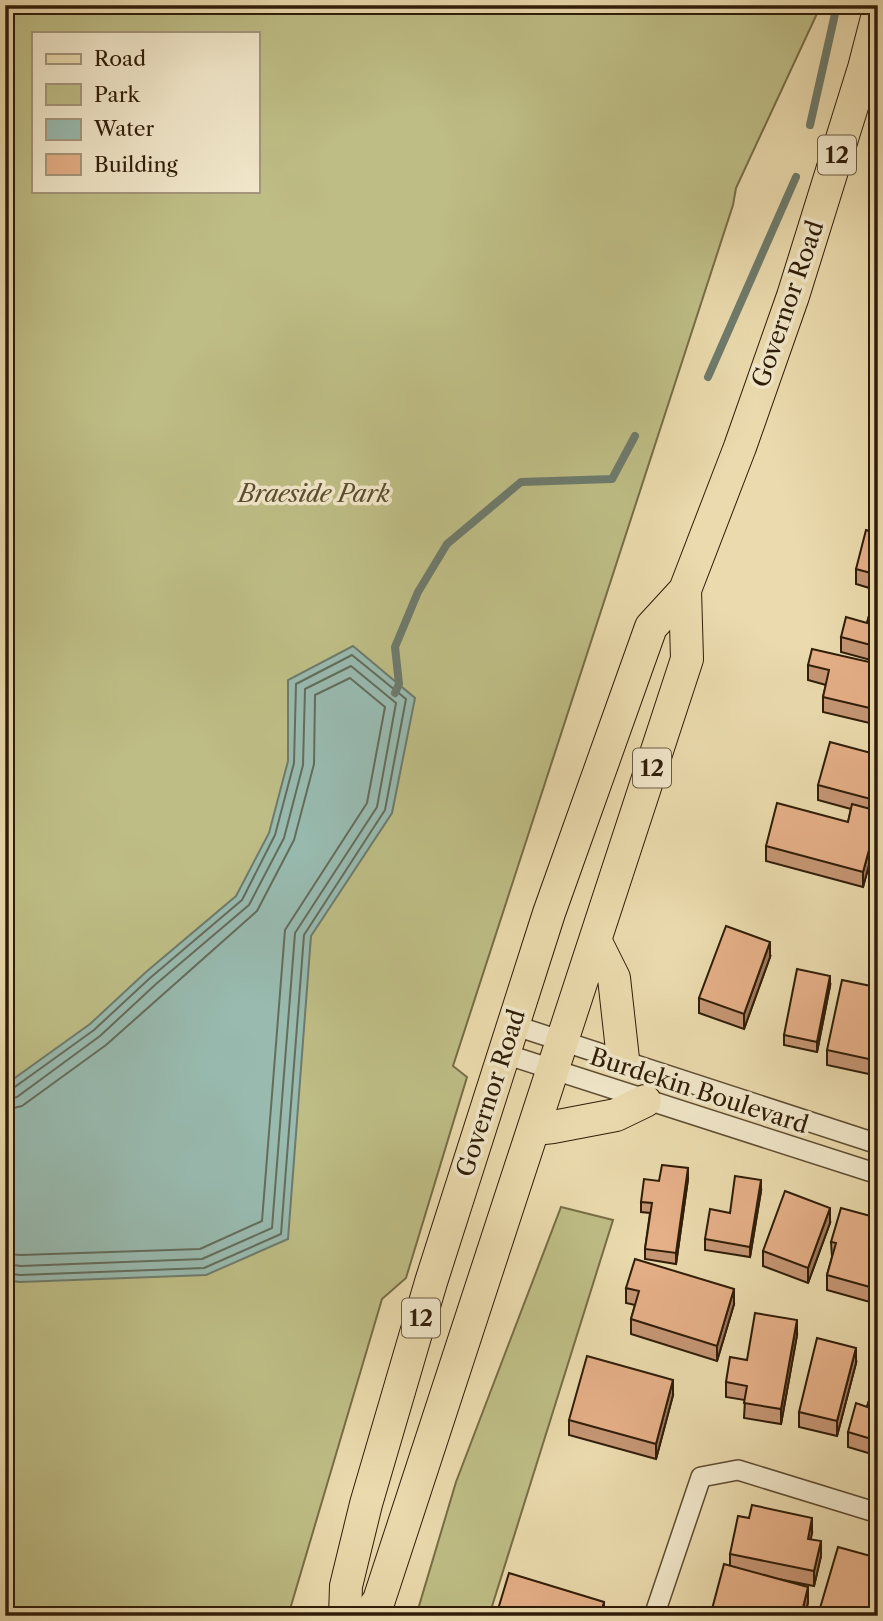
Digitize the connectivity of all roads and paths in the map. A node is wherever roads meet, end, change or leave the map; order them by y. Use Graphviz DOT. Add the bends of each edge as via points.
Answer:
graph roads {
  1 [pos="878,14"];
  2 [pos="685,590"];
  3 [pos="596,942"];
  4 [pos="509,1040"];
  5 [pos="559,1055"];
  6 [pos="623,1059"];
  7 [pos="645,1101"];
  8 [pos="535,1129"];
  9 [pos="878,1144"];
  10 [pos="878,1174"];
  11 [pos="878,1513"];
  12 [pos="345,1616"];
  13 [pos="368,1616"];
  14 [pos="654,1616"];
  1 -- 2 [label="main road, Governor Road / 12" via="793,296"];
  2 -- 3 [label="main road, Governor Road / 12" via="687,659"];
  2 -- 4 [label="main road, Governor Road / 12" via="651,626"];
  3 -- 5 [label="main road, Governor Road / 12"];
  3 -- 6 [label="main road" via="614,978"];
  4 -- 5 [label="street, Burdekin Boulevard"];
  4 -- 5 [label="street, Burdekin Boulevard"];
  4 -- 12 [label="main road, Governor Road / 12" via="366,1504 346,1586"];
  5 -- 6 [label="street, Burdekin Boulevard"];
  5 -- 7 [label="street, Burdekin Boulevard"];
  5 -- 8 [label="main road, Governor Road / 12"];
  6 -- 9 [label="street, Burdekin Boulevard"];
  7 -- 8 [label="main road" via="616,1115"];
  7 -- 10 [label="street, Burdekin Boulevard"];
  8 -- 13 [label="main road, Governor Road / 12" via="379,1600"];
  11 -- 14 [label="street" via="738,1470 701,1477"];
}
